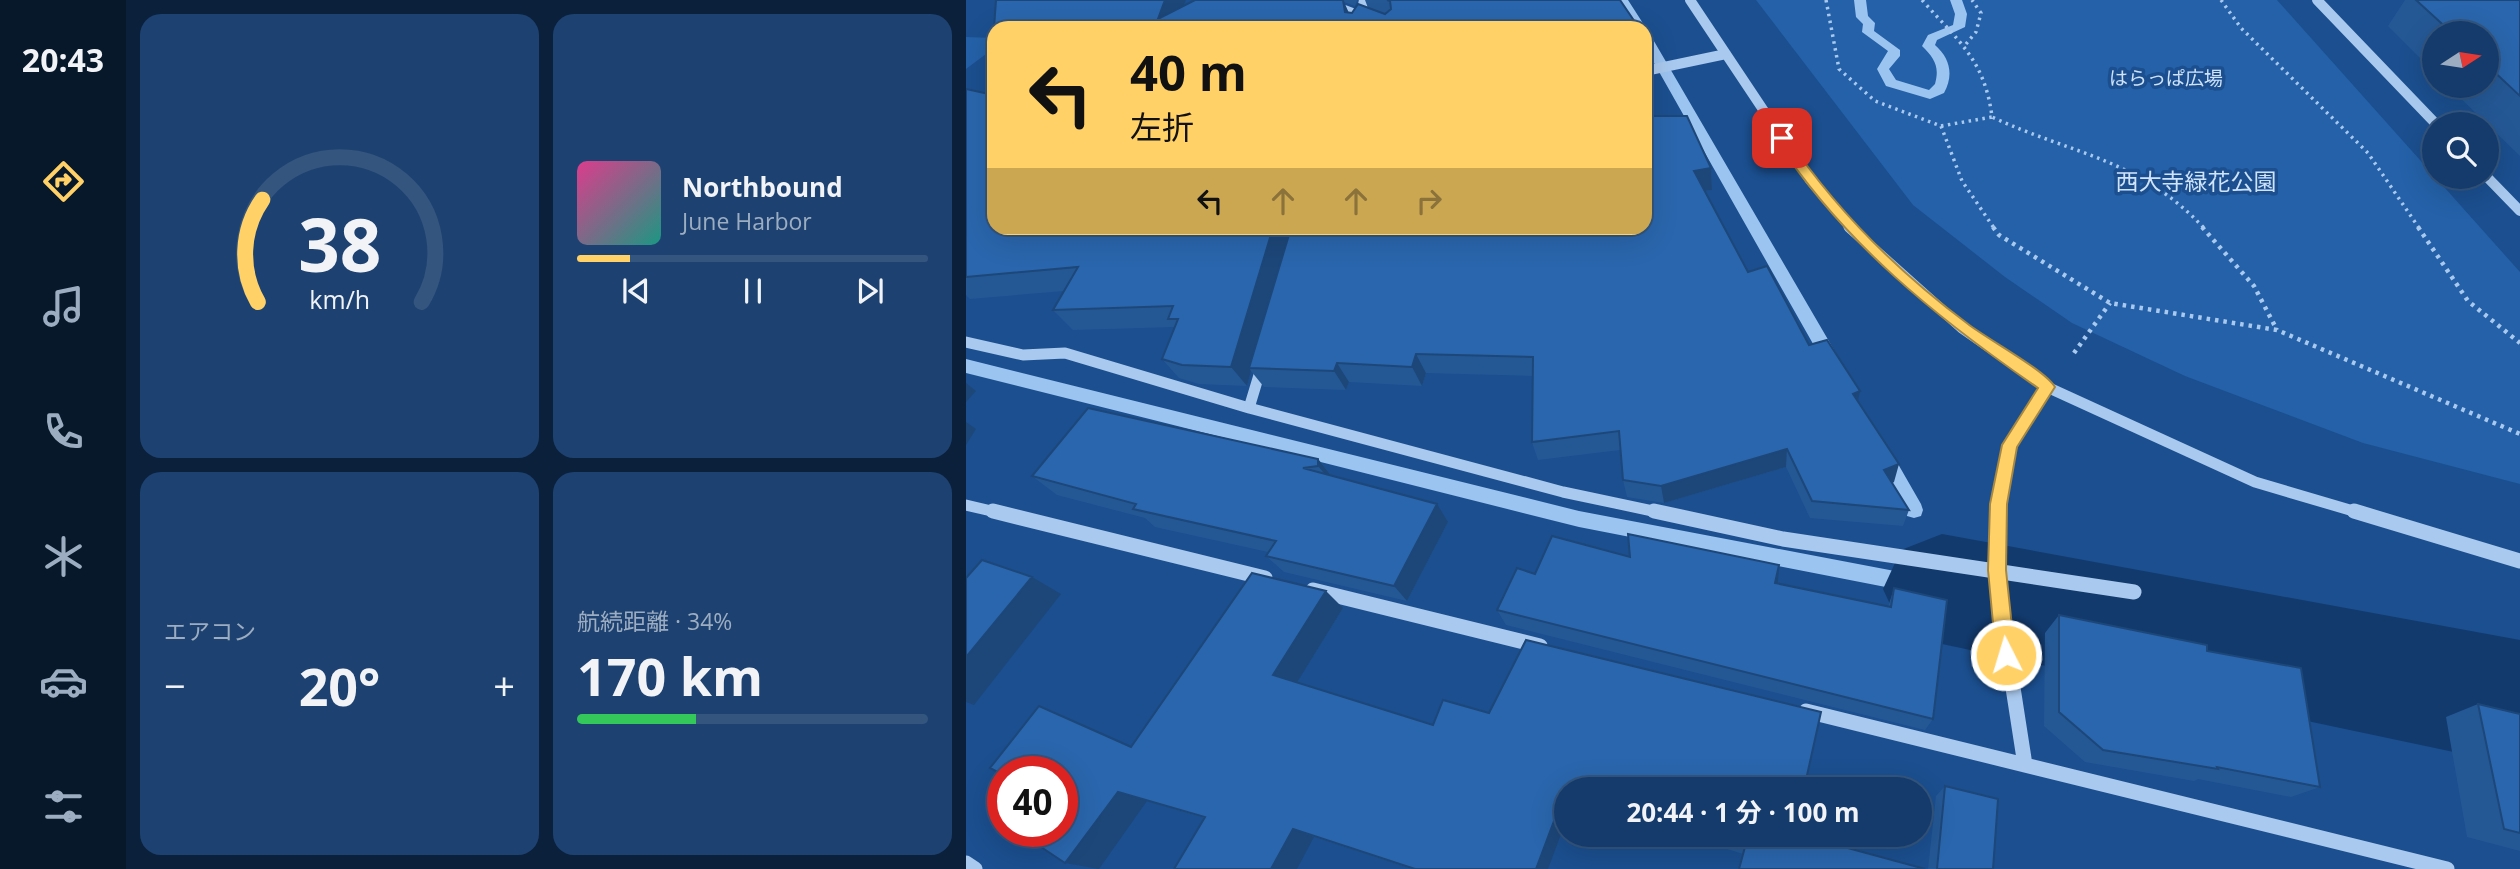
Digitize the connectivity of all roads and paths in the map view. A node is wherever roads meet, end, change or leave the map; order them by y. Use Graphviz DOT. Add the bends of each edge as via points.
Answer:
graph roads {
  1 [pos="1318,0"];
  2 [pos="1364,0"];
  3 [pos="1689,0"];
  4 [pos="1826,0"];
  5 [pos="1923,0"];
  6 [pos="1972,0"];
  7 [pos="2221,0"];
  8 [pos="2317,0"];
  9 [pos="1361,16"];
  10 [pos="1359,21"];
  11 [pos="1374,21"];
  12 [pos="1966,44"];
  13 [pos="1726,54"];
  14 [pos="1652,70"];
  15 [pos="2424,112"];
  16 [pos="1992,117"];
  17 [pos="1941,126"];
  18 [pos="2499,189"];
  19 [pos="2520,211"];
  20 [pos="2110,303"];
  21 [pos="2277,330"];
  22 [pos="966,342"];
  23 [pos="2520,343"];
  24 [pos="2074,353"];
  25 [pos="1264,356"];
  26 [pos="2047,387"];
  27 [pos="1250,408"];
  28 [pos="2520,434"];
  29 [pos="966,505"];
  30 [pos="2520,562"];
  31 [pos="1998,575"];
  32 [pos="2134,592"];
  33 [pos="1550,648"];
  34 [pos="1794,708"];
  35 [pos="2025,765"];
  36 [pos="966,863"];
  37 [pos="975,869"];
  38 [pos="2447,869"];
  1 -- 9 [label="street"];
  2 -- 9 [label="street"];
  3 -- 13 [label="street"];
  4 -- 17 [label="path" via="1839,69 1875,101"];
  5 -- 12 [label="path"];
  6 -- 12 [label="path" via="1981,13 1976,32"];
  7 -- 23 [label="path" via="2241,27 2368,153 2468,301"];
  8 -- 15 [label="street"];
  9 -- 10 [label="street"];
  9 -- 11 [label="street"];
  12 -- 16 [label="path" via="1978,59 1990,89"];
  13 -- 14 [label="street"];
  13 -- 26 [label="street" via="1810,180 1847,225 1962,328"];
  16 -- 17 [label="path"];
  16 -- 21 [label="path" via="2155,185 2240,267 2269,305"];
  17 -- 20 [label="path" via="1962,181 1999,235"];
  18 -- 19 [label="street"];
  20 -- 21 [label="path"];
  20 -- 24 [label="path"];
  21 -- 28 [label="path"];
  22 -- 27 [label="street" via="1023,355 1065,352"];
  25 -- 27 [label="street"];
  26 -- 30 [label="street" via="2255,482"];
  26 -- 31 [label="street" via="2010,445 1998,504"];
  27 -- 31 [label="street" via="1576,495 1783,539"];
  29 -- 33 [label="street"];
  31 -- 32 [label="street"];
  31 -- 35 [label="street"];
  34 -- 35 [label="street"];
  35 -- 38 [label="street"];
  36 -- 37 [label="street"];
}
